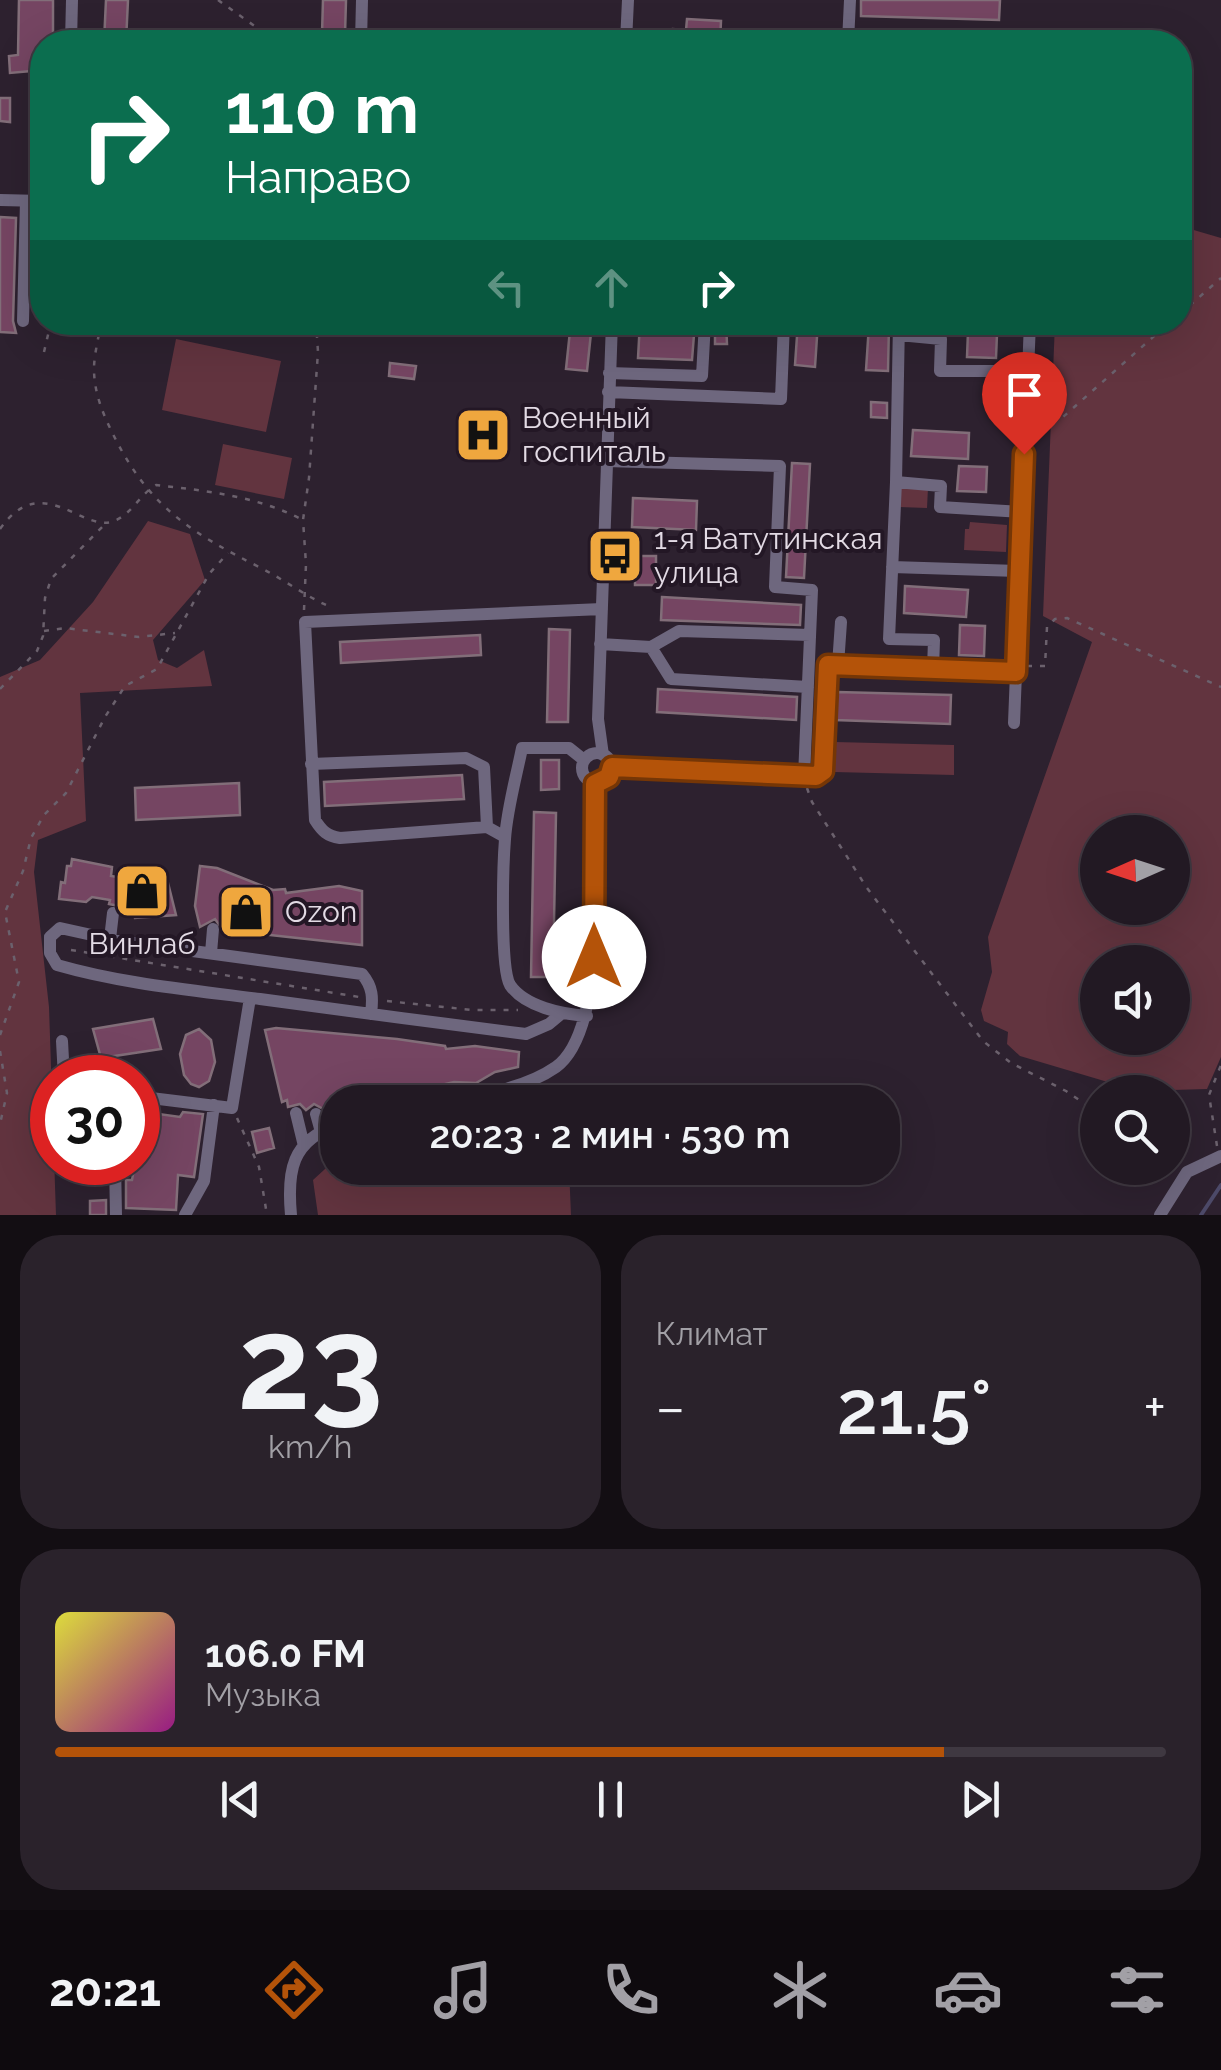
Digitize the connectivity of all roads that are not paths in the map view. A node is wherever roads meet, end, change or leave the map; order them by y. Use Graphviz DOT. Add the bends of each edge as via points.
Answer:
graph roads {
  1 [pos="72,0"];
  2 [pos="362,0"];
  3 [pos="628,0"];
  4 [pos="850,0"];
  5 [pos="71,30"];
  6 [pos="361,30"];
  7 [pos="627,30"];
  8 [pos="849,30"];
  9 [pos="0,200"];
  10 [pos="26,201"];
  11 [pos="30,201"];
  12 [pos="23,321"];
  13 [pos="611,335"];
  14 [pos="704,335"];
  15 [pos="783,335"];
  16 [pos="899,335"];
  17 [pos="927,335"];
  18 [pos="1029,335"];
  19 [pos="1028,372"];
  20 [pos="609,373"];
  21 [pos="608,392"];
  22 [pos="606,461"];
  23 [pos="896,482"];
  24 [pos="1022,512"];
  25 [pos="892,567"];
  26 [pos="1020,571"];
  27 [pos="602,609"];
  28 [pos="841,622"];
  29 [pos="810,635"];
  30 [pos="600,644"];
  31 [pos="652,648"];
  32 [pos="838,665"];
  33 [pos="933,669"];
  34 [pos="1016,669"];
  35 [pos="808,687"];
  36 [pos="598,719"];
  37 [pos="1014,723"];
  38 [pos="586,758"];
  39 [pos="607,761"];
  40 [pos="311,764"];
  41 [pos="804,777"];
  42 [pos="595,784"];
  43 [pos="487,827"];
  44 [pos="505,837"];
  45 [pos="114,912"];
  46 [pos="214,929"];
  47 [pos="110,939"];
  48 [pos="211,954"];
  49 [pos="250,998"];
  50 [pos="372,1007"];
  51 [pos="562,1014"];
  52 [pos="586,1016"];
  53 [pos="62,1041"];
  54 [pos="63,1055"];
  55 [pos="519,1085"];
  56 [pos="160,1099"];
  57 [pos="214,1105"];
  58 [pos="320,1135"];
  59 [pos="312,1139"];
  60 [pos="1220,1156"];
  61 [pos="115,1185"];
  62 [pos="116,1215"];
  63 [pos="185,1215"];
  64 [pos="291,1215"];
  65 [pos="1160,1215"];
  1 -- 5 [label="street"];
  2 -- 6 [label="street"];
  3 -- 7 [label="street"];
  4 -- 8 [label="street"];
  9 -- 10 [label="street"];
  10 -- 11 [label="street"];
  10 -- 12 [label="street"];
  13 -- 20 [label="street"];
  14 -- 20 [label="street" via="702,376"];
  15 -- 21 [label="street" via="781,399"];
  16 -- 23 [label="street"];
  17 -- 19 [label="street" via="941,338 940,371"];
  18 -- 19 [label="street"];
  19 -- 24 [label="street"];
  20 -- 21 [label="street"];
  21 -- 22 [label="street"];
  22 -- 27 [label="street"];
  22 -- 29 [label="street" via="780,466 775,587 812,590"];
  23 -- 24 [label="street" via="941,486 940,508"];
  23 -- 25 [label="street"];
  24 -- 26 [label="street"];
  25 -- 26 [label="street"];
  25 -- 33 [label="street" via="889,639 934,640"];
  26 -- 34 [label="street"];
  27 -- 30 [label="street"];
  27 -- 40 [label="street" via="304,622"];
  28 -- 32 [label="street"];
  29 -- 31 [label="street" via="679,631"];
  29 -- 35 [label="street"];
  30 -- 31 [label="street"];
  30 -- 36 [label="street"];
  31 -- 35 [label="street" via="671,679"];
  32 -- 33 [label="street"];
  32 -- 41 [label="street" via="828,665 823,771"];
  33 -- 34 [label="street"];
  34 -- 37 [label="street"];
  35 -- 41 [label="street"];
  36 -- 38 [label="street"];
  36 -- 39 [label="street"];
  38 -- 39 [label="street"];
  38 -- 42 [label="street" via="583,775"];
  38 -- 44 [label="street" via="569,748 522,748"];
  39 -- 41 [label="street"];
  39 -- 42 [label="street" via="609,777"];
  40 -- 43 [label="street" via="466,758 484,767"];
  40 -- 43 [label="street" via="314,820 328,836"];
  42 -- 52 [label="street" via="594,957"];
  43 -- 44 [label="street"];
  44 -- 51 [label="street" via="505,972 512,988"];
  45 -- 47 [label="street"];
  46 -- 48 [label="street"];
  47 -- 48 [label="street"];
  47 -- 49 [label="street" via="60,928 50,937 50,953 56,964 103,978"];
  48 -- 50 [label="street" via="362,974 370,983"];
  49 -- 50 [label="street"];
  49 -- 57 [label="street" via="232,1108"];
  50 -- 51 [label="street" via="526,1034"];
  51 -- 52 [label="street"];
  52 -- 55 [label="street" via="558,1066"];
  53 -- 54 [label="street"];
  56 -- 57 [label="street"];
  57 -- 63 [label="street" via="204,1181"];
  58 -- 59 [label="street"];
  59 -- 59 [label="street" via="305,1112"];
  59 -- 64 [label="street" via="295,1156 288,1182"];
  60 -- 65 [label="street" via="1187,1172"];
  61 -- 62 [label="street"];
}
